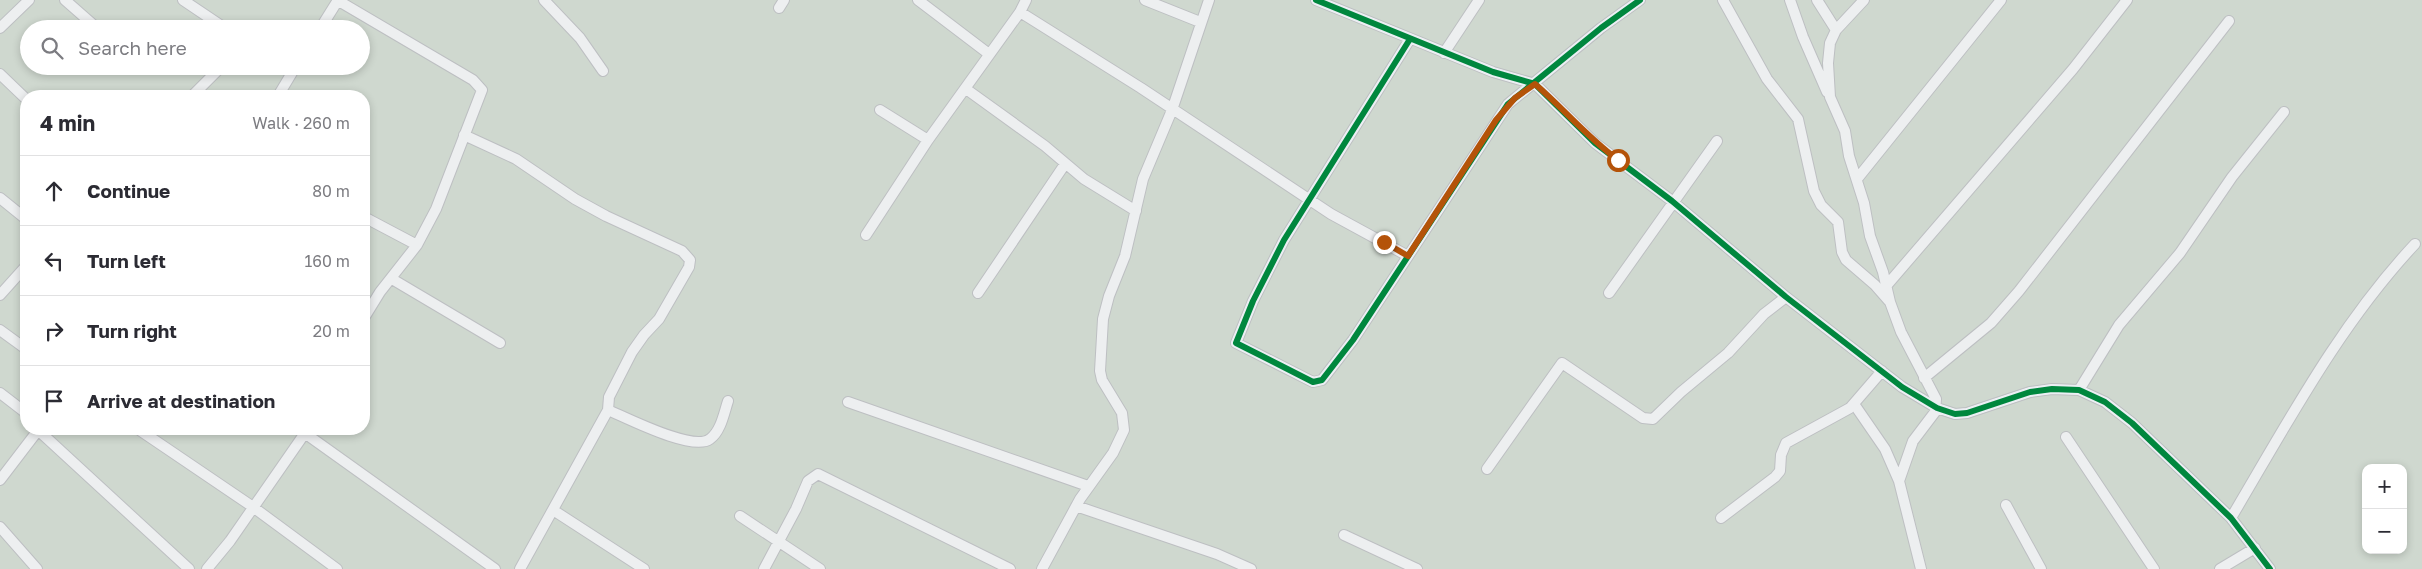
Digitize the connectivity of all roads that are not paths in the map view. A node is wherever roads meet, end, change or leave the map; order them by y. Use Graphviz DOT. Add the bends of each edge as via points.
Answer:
graph roads {
  1 [pos="29,0"];
  2 [pos="65,0"];
  3 [pos="183,0"];
  4 [pos="337,0"];
  5 [pos="544,0"];
  6 [pos="918,0"];
  7 [pos="1026,0"];
  8 [pos="1146,0"];
  9 [pos="1209,0"];
  10 [pos="1316,0"];
  11 [pos="1479,0"];
  12 [pos="1640,0"];
  13 [pos="1723,0"];
  14 [pos="1790,0"];
  15 [pos="1818,0"];
  16 [pos="1864,0"];
  17 [pos="2001,0"];
  18 [pos="2127,0"];
  19 [pos="1020,12"];
  20 [pos="88,20"];
  21 [pos="213,20"];
  22 [pos="325,20"];
  23 [pos="1200,22"];
  24 [pos="2229,22"];
  25 [pos="0,28"];
  26 [pos="1836,30"];
  27 [pos="1410,40"];
  28 [pos="1444,53"];
  29 [pos="989,54"];
  30 [pos="603,71"];
  31 [pos="0,74"];
  32 [pos="213,75"];
  33 [pos="289,75"];
  34 [pos="1535,84"];
  35 [pos="966,89"];
  36 [pos="198,90"];
  37 [pos="281,90"];
  38 [pos="20,93"];
  39 [pos="1830,97"];
  40 [pos="880,110"];
  41 [pos="1172,110"];
  42 [pos="2284,112"];
  43 [pos="464,135"];
  44 [pos="928,140"];
  45 [pos="1717,141"];
  46 [pos="1066,164"];
  47 [pos="1857,179"];
  48 [pos="0,198"];
  49 [pos="1311,201"];
  50 [pos="1672,201"];
  51 [pos="1136,211"];
  52 [pos="20,214"];
  53 [pos="370,219"];
  54 [pos="866,235"];
  55 [pos="2415,244"];
  56 [pos="418,245"];
  57 [pos="1408,256"];
  58 [pos="20,273"];
  59 [pos="392,279"];
  60 [pos="1887,285"];
  61 [pos="978,293"];
  62 [pos="1609,293"];
  63 [pos="0,295"];
  64 [pos="1786,297"];
  65 [pos="1890,302"];
  66 [pos="370,310"];
  67 [pos="0,330"];
  68 [pos="500,344"];
  69 [pos="20,345"];
  70 [pos="1882,371"];
  71 [pos="1924,378"];
  72 [pos="2079,390"];
  73 [pos="0,393"];
  74 [pos="728,401"];
  75 [pos="848,402"];
  76 [pos="1854,404"];
  77 [pos="20,408"];
  78 [pos="1937,408"];
  79 [pos="608,410"];
  80 [pos="34,435"];
  81 [pos="45,435"];
  82 [pos="147,435"];
  83 [pos="300,435"];
  84 [pos="310,435"];
  85 [pos="2066,436"];
  86 [pos="1487,469"];
  87 [pos="0,480"];
  88 [pos="1899,481"];
  89 [pos="1088,486"];
  90 [pos="2006,505"];
  91 [pos="1076,506"];
  92 [pos="253,507"];
  93 [pos="553,510"];
  94 [pos="740,516"];
  95 [pos="1721,518"];
  96 [pos="2231,518"];
  97 [pos="0,527"];
  98 [pos="1344,535"];
  99 [pos="778,541"];
  100 [pos="2255,548"];
  101 [pos="492,568"];
  102 [pos="37,569"];
  103 [pos="189,569"];
  104 [pos="207,569"];
  105 [pos="337,569"];
  106 [pos="520,569"];
  107 [pos="644,569"];
  108 [pos="764,569"];
  109 [pos="820,569"];
  110 [pos="1010,569"];
  111 [pos="1042,569"];
  112 [pos="1251,569"];
  113 [pos="1417,569"];
  114 [pos="1921,569"];
  115 [pos="2041,569"];
  116 [pos="2154,569"];
  117 [pos="2220,569"];
  118 [pos="2270,569"];
  1 -- 25 [label="street"];
  2 -- 20 [label="street"];
  3 -- 21 [label="street"];
  4 -- 22 [label="street"];
  4 -- 43 [label="street" via="479,84 482,94"];
  5 -- 30 [label="street" via="580,38"];
  6 -- 29 [label="street"];
  7 -- 19 [label="street"];
  8 -- 23 [label="street"];
  9 -- 23 [label="street"];
  10 -- 27 [label="street"];
  11 -- 28 [label="street"];
  12 -- 34 [label="street"];
  13 -- 65 [label="street" via="1767,79 1798,119 1814,191 1821,205 1838,222 1846,260 1876,285"];
  14 -- 39 [label="street"];
  15 -- 26 [label="street"];
  16 -- 26 [label="street"];
  17 -- 47 [label="street"];
  18 -- 60 [label="street" via="2073,69"];
  19 -- 29 [label="street"];
  19 -- 41 [label="street"];
  23 -- 41 [label="street"];
  24 -- 71 [label="street" via="2019,291 1984,328"];
  26 -- 39 [label="street" via="1828,51"];
  27 -- 28 [label="street"];
  27 -- 49 [label="street"];
  28 -- 34 [label="street"];
  29 -- 35 [label="street"];
  31 -- 38 [label="street"];
  32 -- 36 [label="street"];
  33 -- 37 [label="street"];
  34 -- 50 [label="street" via="1595,143"];
  34 -- 57 [label="street" via="1515,98 1496,120"];
  35 -- 44 [label="street"];
  35 -- 46 [label="street"];
  39 -- 47 [label="street" via="1844,131"];
  40 -- 44 [label="street"];
  41 -- 49 [label="street"];
  41 -- 51 [label="street" via="1143,179"];
  42 -- 72 [label="street" via="2232,177 2180,253 2119,325"];
  43 -- 56 [label="street" via="436,209"];
  43 -- 79 [label="street" via="516,159 575,200 689,257 689,267 666,309 632,352 609,396"];
  44 -- 54 [label="street"];
  45 -- 50 [label="street"];
  46 -- 51 [label="street"];
  46 -- 61 [label="street"];
  47 -- 60 [label="street" via="1870,236"];
  48 -- 52 [label="street"];
  49 -- 57 [label="street" via="1344,223"];
  49 -- 57 [label="street" via="1271,264 1236,343 1304,379 1318,383 1353,340"];
  50 -- 62 [label="street"];
  50 -- 64 [label="street"];
  51 -- 89 [label="street" via="1125,256 1103,319 1099,363 1102,380 1122,413 1124,430 1113,453"];
  53 -- 56 [label="street"];
  55 -- 96 [label="street" via="2336,342"];
  56 -- 59 [label="street"];
  58 -- 63 [label="street"];
  59 -- 66 [label="street"];
  59 -- 68 [label="street"];
  60 -- 65 [label="street"];
  64 -- 70 [label="street"];
  64 -- 86 [label="street" via="1653,419 1643,418 1562,363"];
  65 -- 71 [label="street"];
  67 -- 69 [label="street"];
  70 -- 76 [label="street"];
  70 -- 78 [label="street"];
  71 -- 78 [label="street" via="1934,394"];
  72 -- 78 [label="street" via="2030,392 1967,413 1954,414"];
  72 -- 96 [label="street" via="2105,402 2132,423"];
  73 -- 77 [label="street"];
  74 -- 79 [label="street" via="716,434 699,442 642,425"];
  75 -- 89 [label="street"];
  76 -- 88 [label="street" via="1885,449"];
  76 -- 95 [label="street" via="1786,443 1780,471 1775,477"];
  78 -- 88 [label="street" via="1913,441"];
  79 -- 93 [label="street"];
  80 -- 87 [label="street"];
  81 -- 103 [label="street"];
  82 -- 92 [label="street"];
  83 -- 92 [label="street"];
  84 -- 101 [label="street"];
  85 -- 116 [label="street"];
  88 -- 114 [label="street"];
  89 -- 91 [label="street"];
  90 -- 115 [label="street"];
  91 -- 111 [label="street"];
  91 -- 112 [label="street" via="1217,554"];
  92 -- 104 [label="street"];
  92 -- 105 [label="street"];
  93 -- 106 [label="street"];
  93 -- 107 [label="street"];
  94 -- 99 [label="street"];
  96 -- 100 [label="street"];
  97 -- 102 [label="street"];
  98 -- 113 [label="street"];
  99 -- 108 [label="street"];
  99 -- 109 [label="street"];
  99 -- 110 [label="street" via="808,481 818,474"];
  100 -- 117 [label="street"];
  100 -- 118 [label="street"];
}
